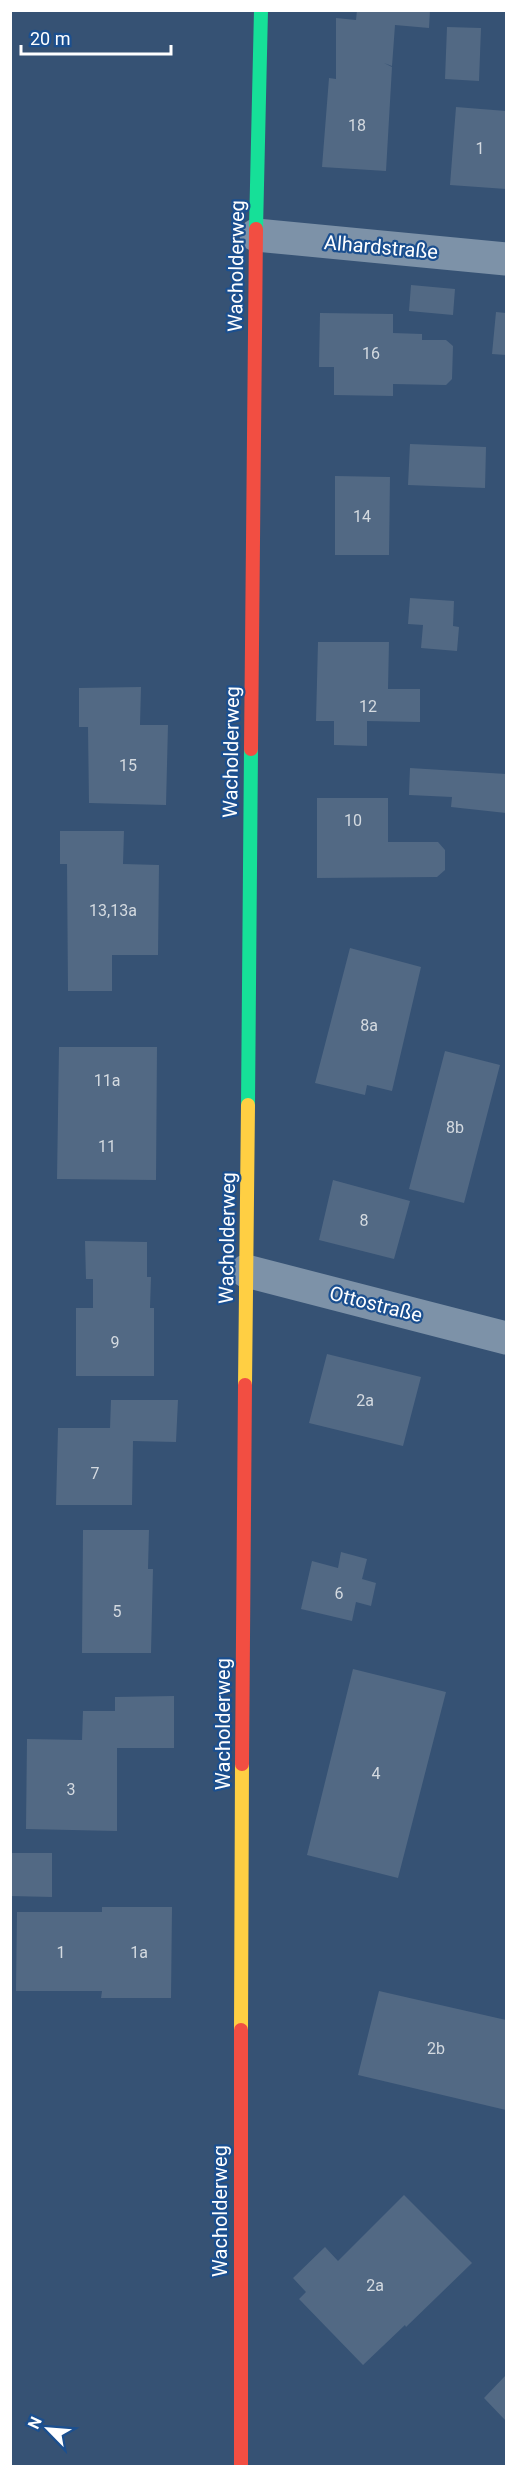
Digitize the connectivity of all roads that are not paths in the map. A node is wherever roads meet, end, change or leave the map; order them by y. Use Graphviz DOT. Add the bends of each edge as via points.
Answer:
graph roads {
  1 [pos="261,10"];
  2 [pos="255,235"];
  3 [pos="507,260"];
  4 [pos="246,1271"];
  5 [pos="507,1338"];
  6 [pos="241,2466"];
  1 -- 2 [label="street, Wacholderweg"];
  2 -- 3 [label="street, Alhardstraße"];
  2 -- 4 [label="street, Wacholderweg"];
  4 -- 5 [label="street, Ottostraße"];
  4 -- 6 [label="street, Wacholderweg" via="239,2157"];
}
